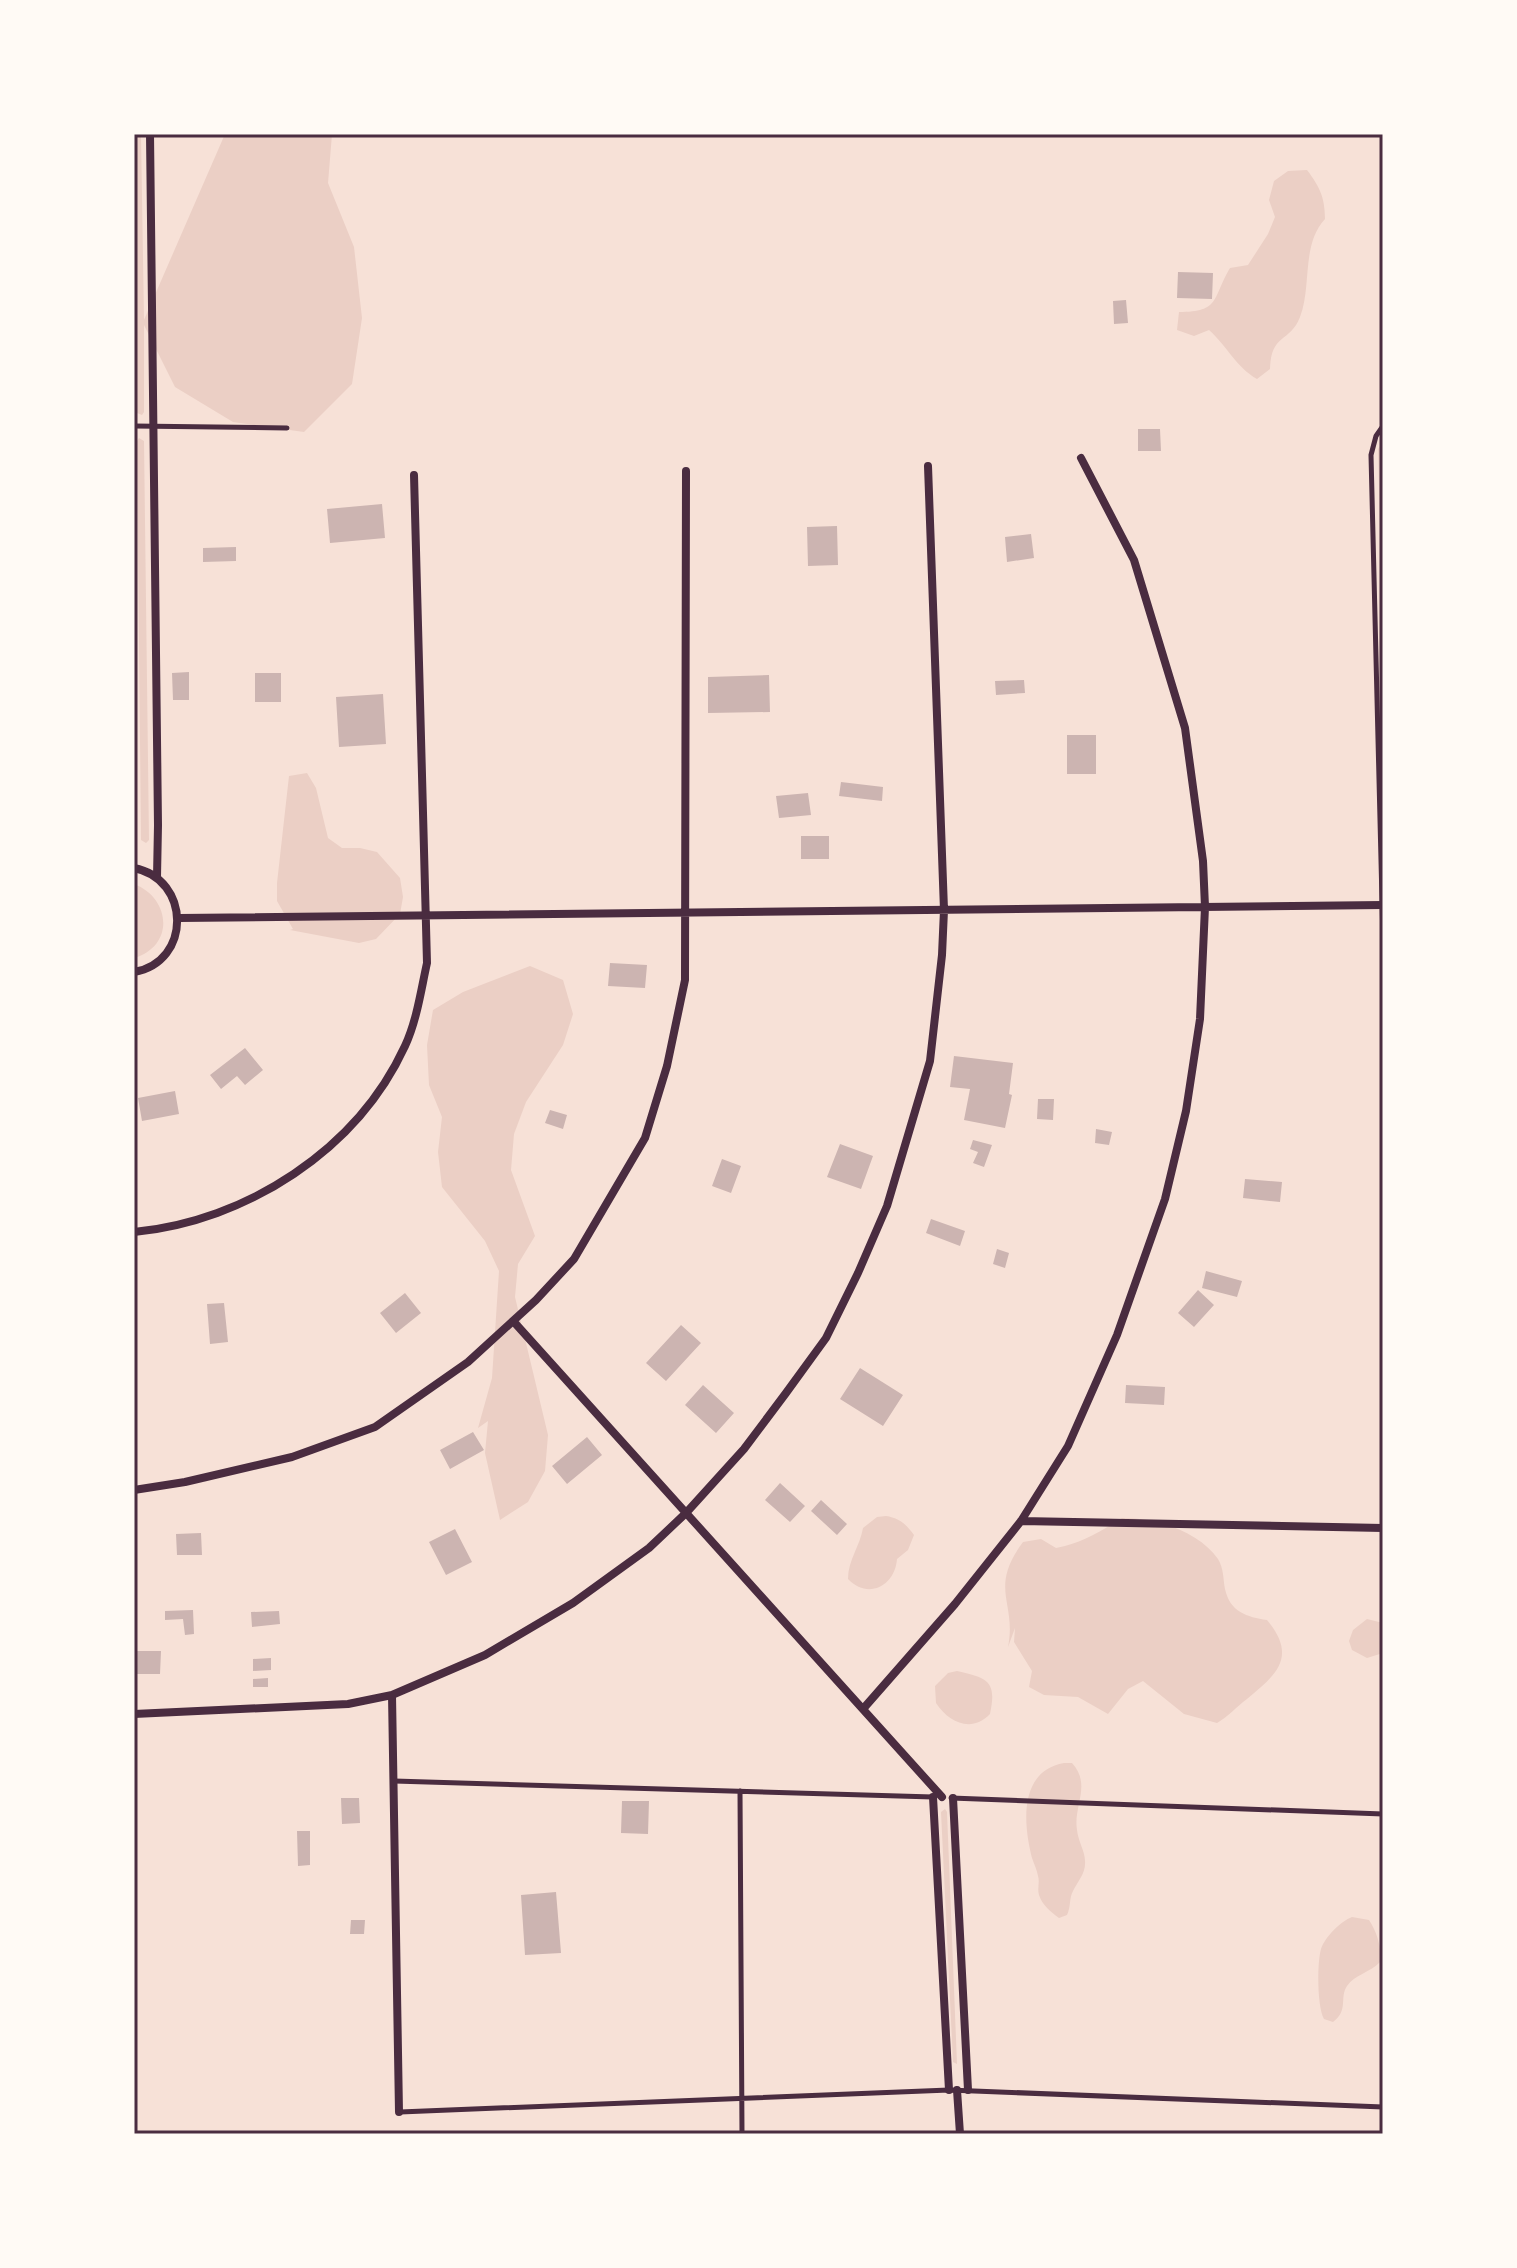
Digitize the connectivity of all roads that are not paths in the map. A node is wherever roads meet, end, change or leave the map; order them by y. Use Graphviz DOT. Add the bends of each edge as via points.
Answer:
graph roads {
  1 [pos="150,134"];
  2 [pos="134,426"];
  3 [pos="154,426"];
  4 [pos="1383,426"];
  5 [pos="287,428"];
  6 [pos="1081,458"];
  7 [pos="928,466"];
  8 [pos="686,471"];
  9 [pos="414,475"];
  10 [pos="134,868"];
  11 [pos="157,877"];
  12 [pos="1382,905"];
  13 [pos="1205,907"];
  14 [pos="944,910"];
  15 [pos="686,913"];
  16 [pos="426,916"];
  17 [pos="179,918"];
  18 [pos="1383,941"];
  19 [pos="134,972"];
  20 [pos="134,1232"];
  21 [pos="514,1322"];
  22 [pos="134,1490"];
  23 [pos="686,1513"];
  24 [pos="1021,1521"];
  25 [pos="1383,1528"];
  26 [pos="392,1695"];
  27 [pos="863,1709"];
  28 [pos="134,1714"];
  29 [pos="394,1781"];
  30 [pos="740,1791"];
  31 [pos="938,1797"];
  32 [pos="953,1798"];
  33 [pos="1383,1814"];
  34 [pos="953,2090"];
  35 [pos="968,2090"];
  36 [pos="741,2099"];
  37 [pos="1383,2107"];
  38 [pos="399,2112"];
  39 [pos="742,2134"];
  40 [pos="960,2134"];
  1 -- 3 [label="street"];
  2 -- 3 [label="lane"];
  3 -- 5 [label="lane"];
  3 -- 11 [label="street"];
  4 -- 12 [label="lane" via="1371,455"];
  6 -- 13 [label="street" via="1134,560 1185,728"];
  7 -- 14 [label="street"];
  8 -- 15 [label="street"];
  9 -- 16 [label="street"];
  10 -- 11 [label="street"];
  11 -- 17 [label="street" via="172,895"];
  12 -- 13 [label="street"];
  12 -- 18 [label="lane"];
  13 -- 14 [label="street"];
  13 -- 24 [label="street" via="1200,1019 1165,1199 1117,1335 1075,1432"];
  14 -- 15 [label="street"];
  14 -- 23 [label="street" via="930,1061 887,1206 826,1338 744,1449"];
  15 -- 16 [label="street"];
  15 -- 21 [label="street" via="685,980 645,1138 574,1259"];
  16 -- 17 [label="street"];
  16 -- 20 [label="street" via="427,963 406,1043 360,1114 290,1178 230,1208"];
  17 -- 19 [label="street" via="169,950 157,963"];
  21 -- 22 [label="street" via="468,1362 375,1427 292,1457"];
  21 -- 23 [label="street"];
  23 -- 26 [label="street" via="649,1548 573,1603 485,1655"];
  23 -- 27 [label="street"];
  24 -- 25 [label="street"];
  24 -- 27 [label="street"];
  26 -- 28 [label="street" via="348,1704"];
  26 -- 29 [label="street"];
  27 -- 31 [label="street"];
  29 -- 30 [label="lane"];
  29 -- 38 [label="street"];
  30 -- 31 [label="lane"];
  30 -- 36 [label="lane"];
  31 -- 32 [label="lane"];
  31 -- 34 [label="street"];
  32 -- 33 [label="lane"];
  32 -- 35 [label="street"];
  34 -- 35 [label="lane"];
  34 -- 36 [label="lane"];
  34 -- 40 [label="street"];
  35 -- 37 [label="lane"];
  36 -- 38 [label="lane"];
  36 -- 39 [label="lane"];
}
